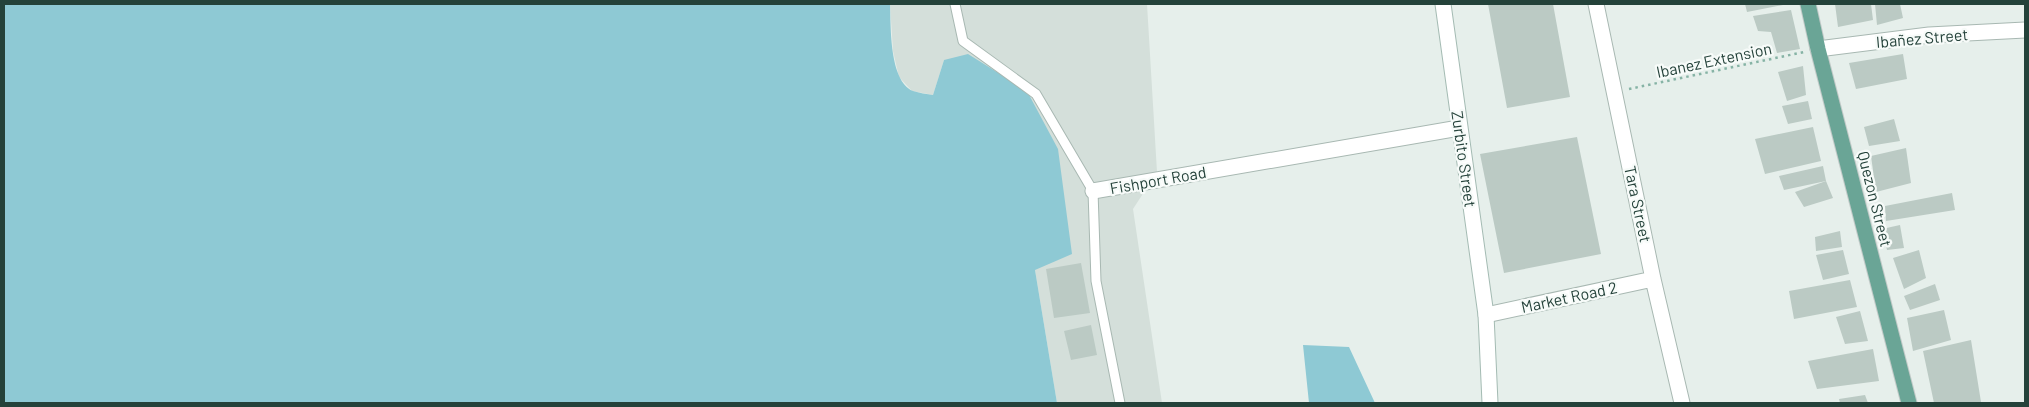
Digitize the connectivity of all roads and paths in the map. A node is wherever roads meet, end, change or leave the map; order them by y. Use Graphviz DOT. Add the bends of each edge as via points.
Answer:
graph roads {
  1 [pos="955,4"];
  2 [pos="1443,4"];
  3 [pos="1596,4"];
  4 [pos="1808,4"];
  5 [pos="2025,30"];
  6 [pos="1818,49"];
  7 [pos="1615,92"];
  8 [pos="1459,128"];
  9 [pos="1093,191"];
  10 [pos="1653,279"];
  11 [pos="1486,315"];
  12 [pos="1120,403"];
  13 [pos="1490,403"];
  14 [pos="1682,403"];
  15 [pos="1909,403"];
  1 -- 9 [label="lane, Fishport Road" via="963,41 1036,94"];
  2 -- 8 [label="street, Zurbito Street"];
  3 -- 7 [label="street, Tara Street"];
  4 -- 6 [label="main road, Quezon Street"];
  5 -- 6 [label="street, Ibañez Street" via="1929,35"];
  6 -- 7 [label="path, Ibanez Extension"];
  6 -- 15 [label="main road, Quezon Street"];
  7 -- 10 [label="street, Tara Street"];
  8 -- 9 [label="street, Fishport Road"];
  8 -- 11 [label="street, Zurbito Street"];
  9 -- 12 [label="lane" via="1096,281"];
  10 -- 11 [label="street, Market Road 2"];
  10 -- 14 [label="street, Tara Street"];
  11 -- 13 [label="street, Zurbito Street"];
}
